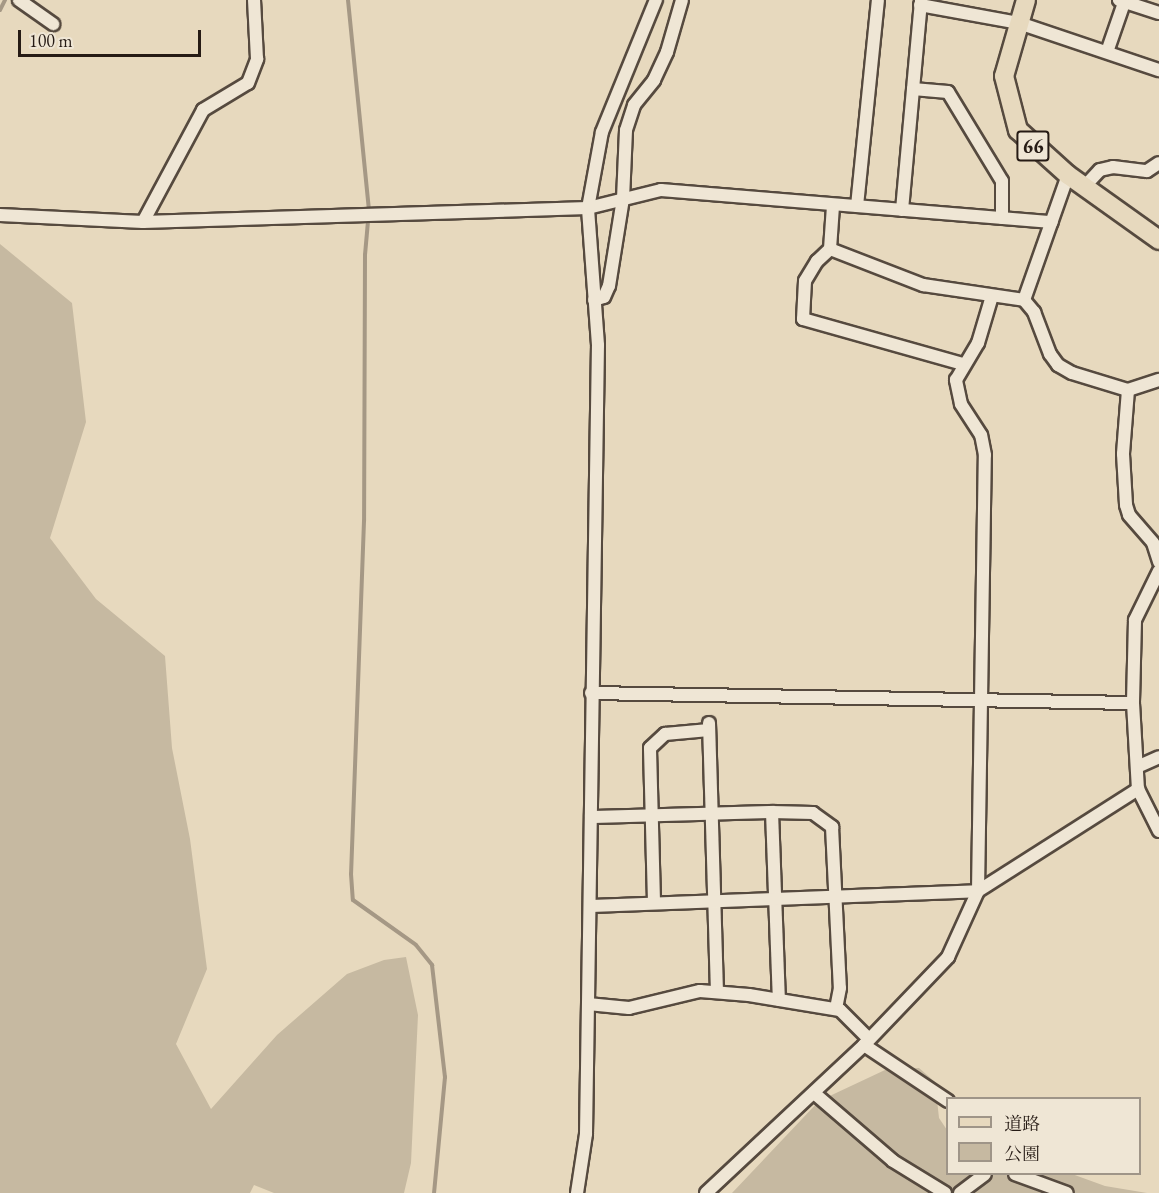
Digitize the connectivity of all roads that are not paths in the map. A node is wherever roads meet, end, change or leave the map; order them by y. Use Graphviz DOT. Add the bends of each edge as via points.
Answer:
graph roads {
  1 [pos="19,0"];
  2 [pos="254,0"];
  3 [pos="656,0"];
  4 [pos="682,0"];
  5 [pos="878,0"];
  6 [pos="1026,0"];
  7 [pos="1123,1"];
  8 [pos="921,2"];
  9 [pos="1159,13"];
  10 [pos="1018,23"];
  11 [pos="53,24"];
  12 [pos="1107,52"];
  13 [pos="1159,70"];
  14 [pos="913,89"];
  15 [pos="1159,163"];
  16 [pos="1068,175"];
  17 [pos="1085,186"];
  18 [pos="623,199"];
  19 [pos="833,206"];
  20 [pos="857,206"];
  21 [pos="588,208"];
  22 [pos="902,210"];
  23 [pos="0,215"];
  24 [pos="1002,218"];
  25 [pos="143,222"];
  26 [pos="1052,222"];
  27 [pos="1159,240"];
  28 [pos="830,249"];
  29 [pos="992,296"];
  30 [pos="594,300"];
  31 [pos="1024,300"];
  32 [pos="963,364"];
  33 [pos="1159,381"];
  34 [pos="1128,390"];
  35 [pos="1156,541"];
  36 [pos="1159,562"];
  37 [pos="1159,572"];
  38 [pos="591,693"];
  39 [pos="980,699"];
  40 [pos="1133,704"];
  41 [pos="1159,757"];
  42 [pos="1137,767"];
  43 [pos="1138,789"];
  44 [pos="772,812"];
  45 [pos="712,814"];
  46 [pos="651,816"];
  47 [pos="591,818"];
  48 [pos="1159,831"];
  49 [pos="978,891"];
  50 [pos="835,896"];
  51 [pos="776,898"];
  52 [pos="716,900"];
  53 [pos="654,902"];
  54 [pos="591,906"];
  55 [pos="717,992"];
  56 [pos="779,1000"];
  57 [pos="588,1004"];
  58 [pos="836,1010"];
  59 [pos="866,1042"];
  60 [pos="814,1093"];
  61 [pos="946,1100"];
  62 [pos="982,1175"];
  63 [pos="1020,1175"];
  64 [pos="577,1193"];
  65 [pos="706,1193"];
  66 [pos="945,1193"];
  67 [pos="960,1193"];
  68 [pos="1067,1193"];
  1 -- 11 [label="street"];
  2 -- 25 [label="street" via="258,51 248,83 203,110"];
  3 -- 21 [label="street" via="602,132"];
  4 -- 18 [label="street" via="667,52 654,80 634,105 626,130"];
  5 -- 20 [label="street"];
  6 -- 10 [label="main road, 66"];
  7 -- 9 [label="street"];
  7 -- 12 [label="street"];
  8 -- 10 [label="street"];
  8 -- 14 [label="street"];
  10 -- 12 [label="street"];
  10 -- 16 [label="main road, 66" via="1005,69 1010,111 1027,141"];
  12 -- 13 [label="street"];
  14 -- 22 [label="street"];
  14 -- 24 [label="street" via="948,93 1002,181"];
  15 -- 17 [label="street" via="1147,171 1113,167 1100,170"];
  16 -- 17 [label="main road, 66"];
  16 -- 26 [label="street"];
  17 -- 27 [label="main road, 66"];
  18 -- 19 [label="street" via="661,190 702,191"];
  18 -- 21 [label="street"];
  18 -- 30 [label="street" via="609,286 604,297"];
  19 -- 20 [label="street"];
  19 -- 28 [label="street"];
  20 -- 22 [label="street"];
  21 -- 25 [label="street"];
  21 -- 30 [label="street"];
  22 -- 24 [label="street"];
  23 -- 25 [label="street"];
  24 -- 26 [label="street"];
  26 -- 31 [label="street"];
  28 -- 29 [label="street" via="923,285"];
  28 -- 32 [label="street" via="816,261 805,281 803,319"];
  29 -- 31 [label="street"];
  29 -- 32 [label="street" via="978,343"];
  30 -- 38 [label="street" via="598,345"];
  31 -- 34 [label="street" via="1034,312 1058,365"];
  32 -- 39 [label="street" via="957,374 956,391 981,435 985,455"];
  33 -- 34 [label="street"];
  34 -- 35 [label="street" via="1123,454 1126,505 1129,515"];
  35 -- 36 [label="street"];
  37 -- 40 [label="street" via="1135,620"];
  38 -- 39 [label="street"];
  38 -- 47 [label="street"];
  39 -- 40 [label="street"];
  39 -- 49 [label="street"];
  40 -- 42 [label="street"];
  41 -- 42 [label="street"];
  42 -- 43 [label="street"];
  43 -- 48 [label="street"];
  43 -- 49 [label="street"];
  44 -- 45 [label="street"];
  44 -- 50 [label="street" via="801,811 829,822"];
  44 -- 51 [label="street"];
  45 -- 46 [label="street"];
  45 -- 46 [label="street" via="709,726 665,734 652,742"];
  45 -- 52 [label="street"];
  46 -- 47 [label="street"];
  46 -- 53 [label="street"];
  47 -- 54 [label="street"];
  49 -- 50 [label="street"];
  49 -- 59 [label="street" via="948,957"];
  50 -- 51 [label="street"];
  50 -- 58 [label="street" via="840,988"];
  51 -- 52 [label="street"];
  51 -- 56 [label="street"];
  52 -- 53 [label="street"];
  52 -- 55 [label="street"];
  53 -- 54 [label="street"];
  54 -- 57 [label="street"];
  55 -- 56 [label="street"];
  55 -- 57 [label="street" via="681,994 628,1008"];
  56 -- 58 [label="street"];
  57 -- 64 [label="street" via="586,1134"];
  58 -- 59 [label="street" via="847,1015"];
  59 -- 60 [label="street"];
  59 -- 61 [label="street"];
  60 -- 65 [label="street"];
  60 -- 66 [label="street" via="893,1161"];
  62 -- 67 [label="street"];
  63 -- 68 [label="street"];
}
